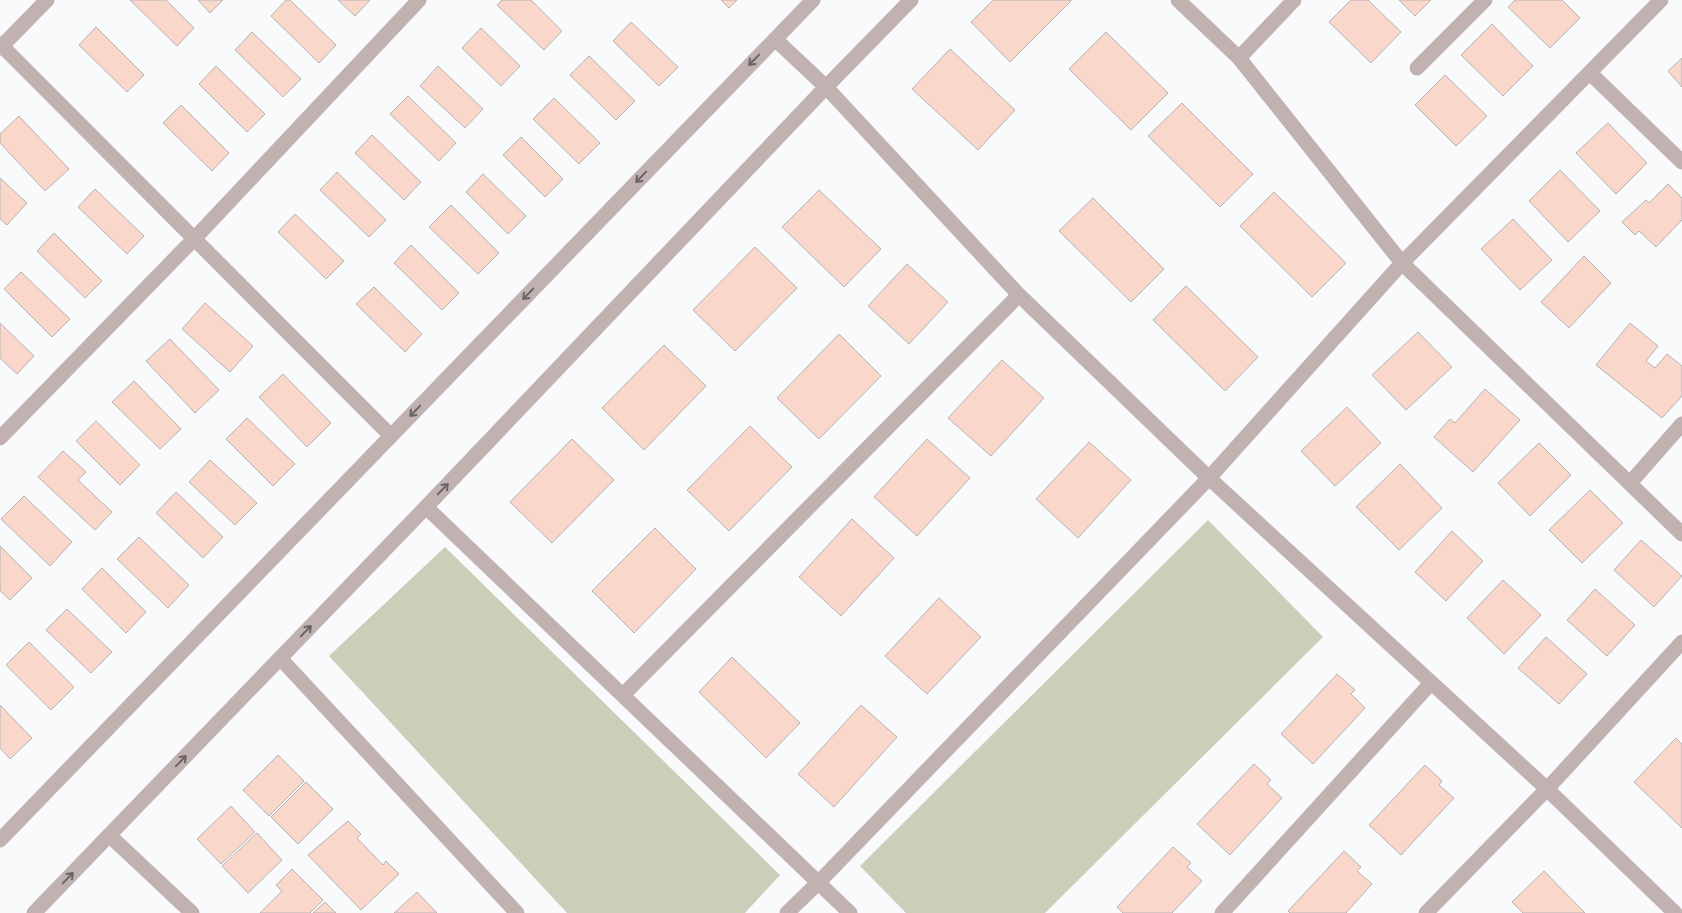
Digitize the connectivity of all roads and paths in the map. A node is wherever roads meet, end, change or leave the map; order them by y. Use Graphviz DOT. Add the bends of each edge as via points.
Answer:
graph roads {
  1 [pos="47,0"];
  2 [pos="419,0"];
  3 [pos="812,0"];
  4 [pos="911,0"];
  5 [pos="1178,0"];
  6 [pos="1294,0"];
  7 [pos="1485,0"];
  8 [pos="1661,0"];
  9 [pos="775,39"];
  10 [pos="1,46"];
  11 [pos="1239,58"];
  12 [pos="1417,68"];
  13 [pos="1590,73"];
  14 [pos="826,87"];
  15 [pos="1682,162"];
  16 [pos="194,240"];
  17 [pos="1402,263"];
  18 [pos="1019,296"];
  19 [pos="1682,424"];
  20 [pos="391,436"];
  21 [pos="0,438"];
  22 [pos="1209,478"];
  23 [pos="1630,483"];
  24 [pos="426,507"];
  25 [pos="1682,534"];
  26 [pos="1682,642"];
  27 [pos="280,658"];
  28 [pos="1431,683"];
  29 [pos="623,695"];
  30 [pos="1547,789"];
  31 [pos="2,833"];
  32 [pos="110,835"];
  33 [pos="819,882"];
  34 [pos="34,913"];
  35 [pos="192,913"];
  36 [pos="517,913"];
  37 [pos="787,913"];
  38 [pos="850,913"];
  39 [pos="1222,913"];
  40 [pos="1426,913"];
  41 [pos="1675,913"];
  1 -- 10 [label="street"];
  2 -- 16 [label="street"];
  3 -- 9 [label="street"];
  4 -- 14 [label="street"];
  5 -- 11 [label="street"];
  6 -- 11 [label="street"];
  7 -- 12 [label="street"];
  8 -- 13 [label="street"];
  9 -- 14 [label="street"];
  9 -- 20 [label="street, one-way"];
  10 -- 16 [label="street"];
  11 -- 17 [label="street"];
  13 -- 15 [label="street"];
  13 -- 17 [label="street"];
  14 -- 18 [label="street"];
  24 -- 14 [label="street, one-way"];
  16 -- 20 [label="street"];
  16 -- 21 [label="street"];
  17 -- 22 [label="street"];
  17 -- 23 [label="street"];
  18 -- 22 [label="street"];
  18 -- 29 [label="street"];
  19 -- 23 [label="street"];
  20 -- 31 [label="street"];
  22 -- 28 [label="street"];
  22 -- 33 [label="street"];
  23 -- 25 [label="street"];
  27 -- 24 [label="street, one-way"];
  24 -- 29 [label="street"];
  26 -- 30 [label="street"];
  32 -- 27 [label="street, one-way"];
  27 -- 36 [label="street"];
  28 -- 30 [label="street"];
  28 -- 39 [label="street"];
  29 -- 33 [label="street"];
  30 -- 40 [label="street"];
  30 -- 41 [label="street"];
  34 -- 32 [label="street, one-way"];
  32 -- 35 [label="street"];
  33 -- 37 [label="street"];
  33 -- 38 [label="street"];
}
